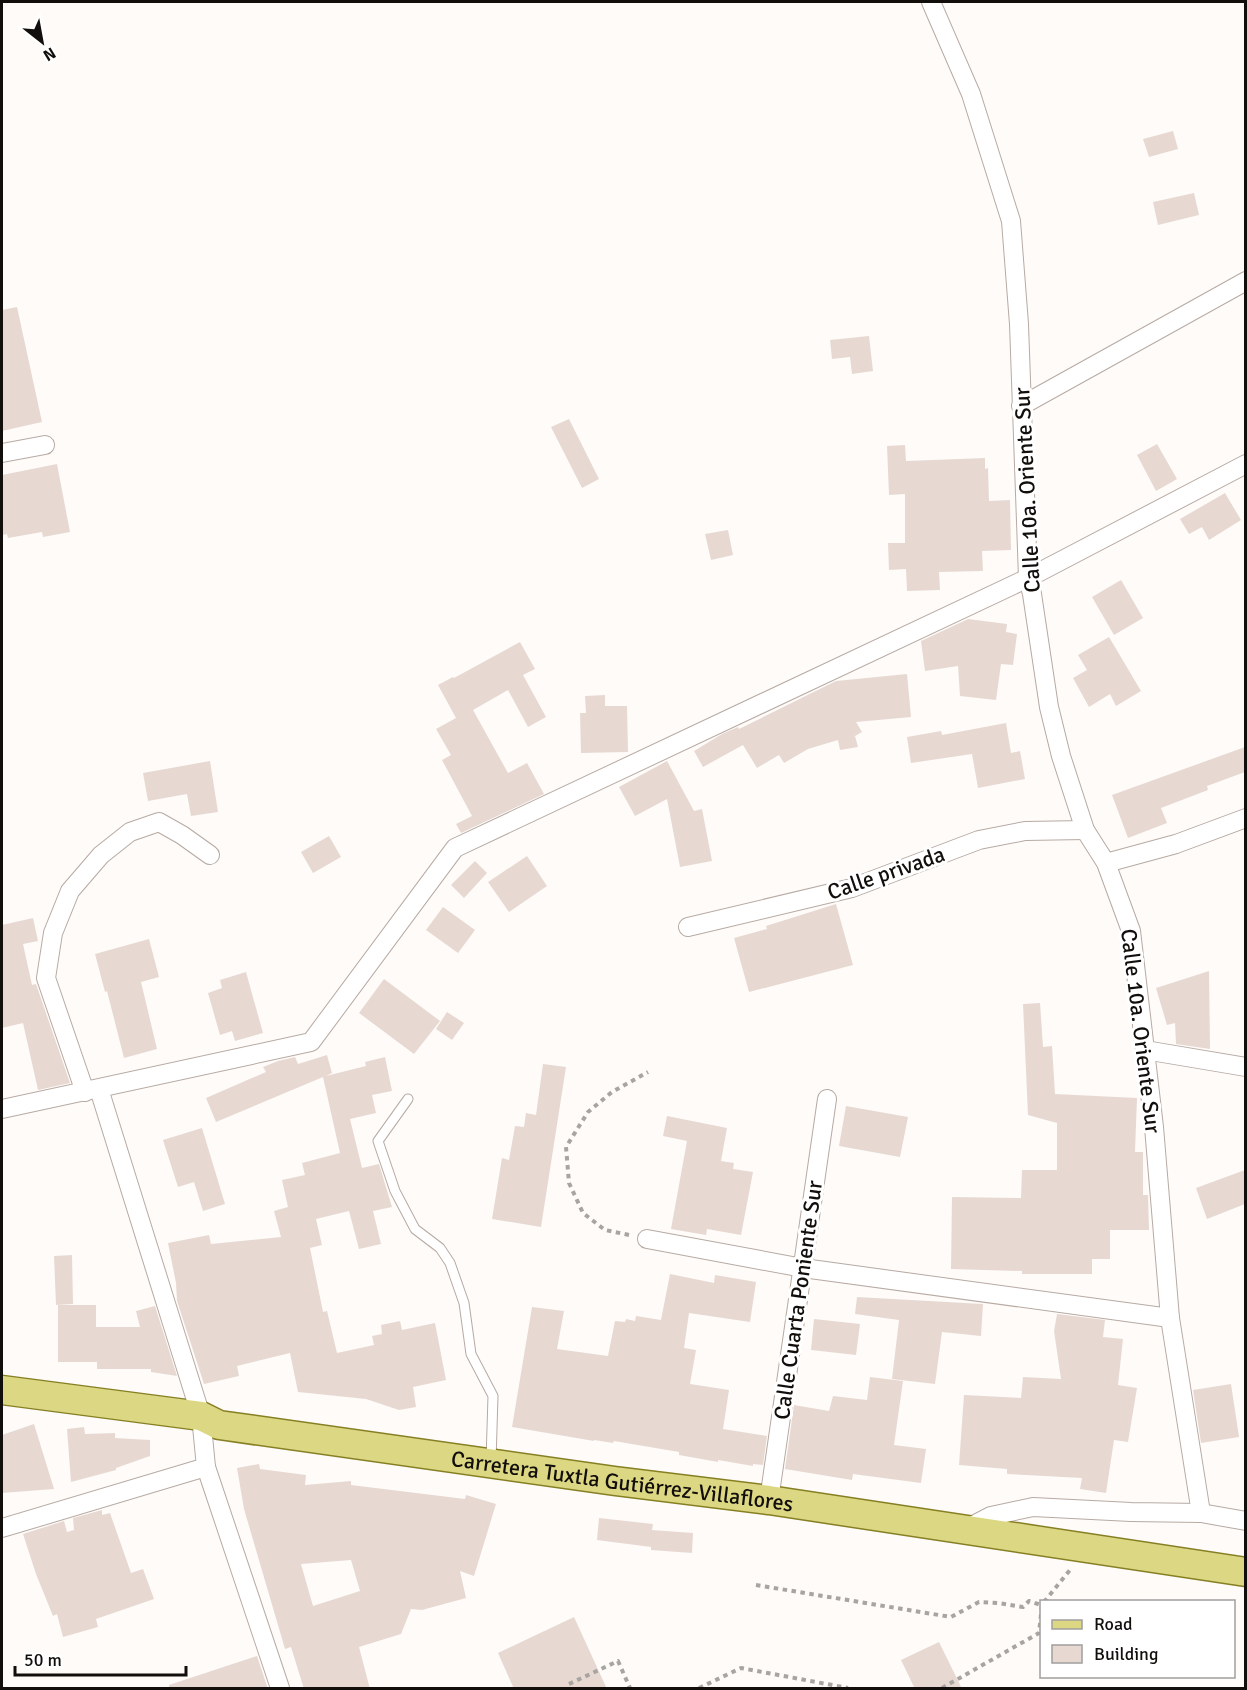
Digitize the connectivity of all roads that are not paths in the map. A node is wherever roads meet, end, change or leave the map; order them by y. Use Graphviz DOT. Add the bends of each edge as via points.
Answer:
graph roads {
  1 [pos="931,2"];
  2 [pos="1245,281"];
  3 [pos="1021,405"];
  4 [pos="45,445"];
  5 [pos="2,453"];
  6 [pos="1245,464"];
  7 [pos="1028,578"];
  8 [pos="1243,825"];
  9 [pos="1085,830"];
  10 [pos="210,855"];
  11 [pos="1106,863"];
  12 [pos="688,927"];
  13 [pos="1145,1050"];
  14 [pos="1245,1067"];
  15 [pos="92,1090"];
  16 [pos="408,1099"];
  17 [pos="827,1099"];
  18 [pos="2,1110"];
  19 [pos="647,1239"];
  20 [pos="803,1268"];
  21 [pos="1170,1318"];
  22 [pos="2,1390"];
  23 [pos="201,1416"];
  24 [pos="491,1463"];
  25 [pos="206,1467"];
  26 [pos="769,1500"];
  27 [pos="1201,1513"];
  28 [pos="1245,1521"];
  29 [pos="2,1528"];
  30 [pos="962,1531"];
  31 [pos="1245,1572"];
  32 [pos="280,1689"];
  1 -- 3 [label="street, Calle 10a. Oriente Sur" via="971,94 1011,221"];
  2 -- 3 [label="street"];
  3 -- 7 [label="street, Calle 10a. Oriente Sur"];
  4 -- 5 [label="street"];
  6 -- 7 [label="street"];
  7 -- 9 [label="street, Calle 10a. Oriente Sur" via="1048,707"];
  7 -- 15 [label="street" via="455,848 311,1042"];
  8 -- 11 [label="street"];
  9 -- 11 [label="street, Calle 10a. Oriente Sur"];
  9 -- 12 [label="street, Calle privada" via="1025,831 979,840 852,888"];
  10 -- 15 [label="street" via="159,822 130,832 101,855 70,891 53,933 46,978"];
  11 -- 13 [label="street, Calle 10a. Oriente Sur" via="1131,931"];
  13 -- 14 [label="street"];
  13 -- 21 [label="street, Calle 10a. Oriente Sur"];
  15 -- 18 [label="street"];
  15 -- 23 [label="street"];
  16 -- 24 [label="lane" via="378,1141 395,1191 415,1229 440,1248 450,1263 464,1303 471,1354 493,1396"];
  17 -- 20 [label="street, Calle Cuarta Poniente Sur"];
  19 -- 20 [label="street"];
  20 -- 21 [label="street"];
  20 -- 26 [label="street, Calle Cuarta Poniente Sur"];
  21 -- 27 [label="street, Calle 10a. Oriente Sur"];
  22 -- 23 [label="main road, Carretera Tuxtla Gutiérrez-Villaflores"];
  23 -- 24 [label="main road, Carretera Tuxtla Gutiérrez-Villaflores" via="219,1425"];
  23 -- 25 [label="street"];
  24 -- 26 [label="main road, Carretera Tuxtla Gutiérrez-Villaflores"];
  25 -- 29 [label="street"];
  25 -- 32 [label="street"];
  26 -- 30 [label="main road, Carretera Tuxtla Gutiérrez-Villaflores"];
  27 -- 28 [label="street"];
  27 -- 30 [label="street" via="1033,1507 991,1516"];
  30 -- 31 [label="main road, Carretera Tuxtla Gutiérrez-Villaflores"];
}
